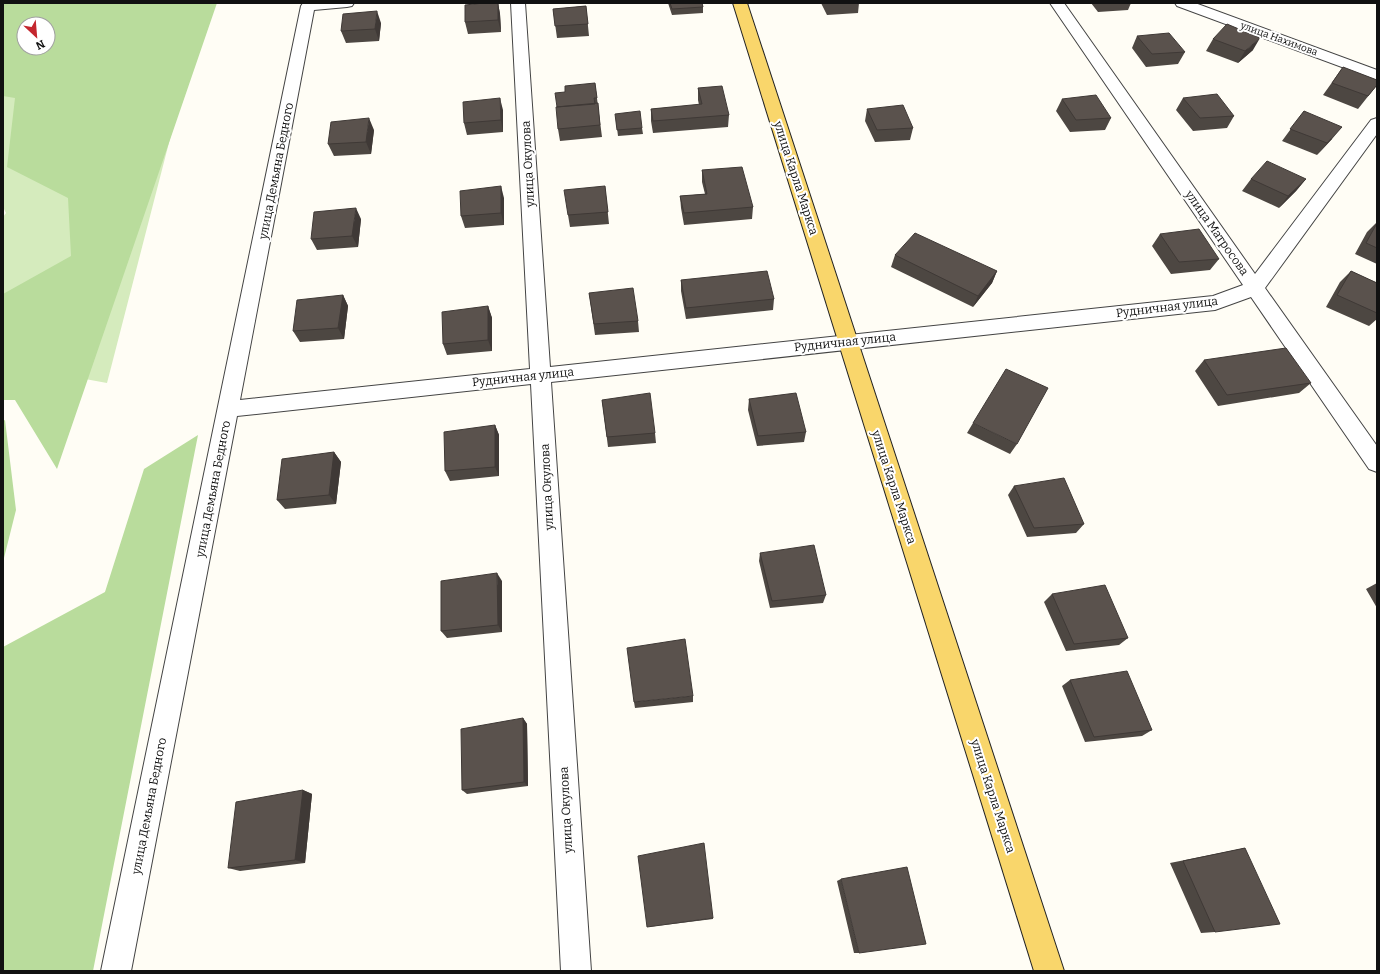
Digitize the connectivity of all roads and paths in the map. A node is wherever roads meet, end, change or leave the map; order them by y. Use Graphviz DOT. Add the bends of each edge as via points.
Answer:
graph roads {
  1 [pos="347,3"];
  2 [pos="518,3"];
  3 [pos="740,3"];
  4 [pos="1057,3"];
  5 [pos="1182,3"];
  6 [pos="1377,76"];
  7 [pos="1377,123"];
  8 [pos="1255,288"];
  9 [pos="848,342"];
  10 [pos="540,375"];
  11 [pos="229,409"];
  12 [pos="1377,463"];
  13 [pos="116,971"];
  14 [pos="576,971"];
  15 [pos="1049,971"];
  1 -- 11 [label="street, улица Демьяна Бедного" via="308,6"];
  2 -- 10 [label="street, улица Окулова"];
  3 -- 9 [label="main road, улица Карла Маркса"];
  4 -- 8 [label="street, улица Матросова"];
  5 -- 6 [label="street, улица Нахимова"];
  7 -- 8 [label="street"];
  8 -- 9 [label="street, Рудничная улица" via="1215,303"];
  8 -- 12 [label="street, улица Матросова"];
  9 -- 10 [label="street, Рудничная улица"];
  9 -- 15 [label="main road, улица Карла Маркса"];
  10 -- 11 [label="street, Рудничная улица"];
  10 -- 14 [label="street, улица Окулова"];
  11 -- 13 [label="street, улица Демьяна Бедного"];
}
